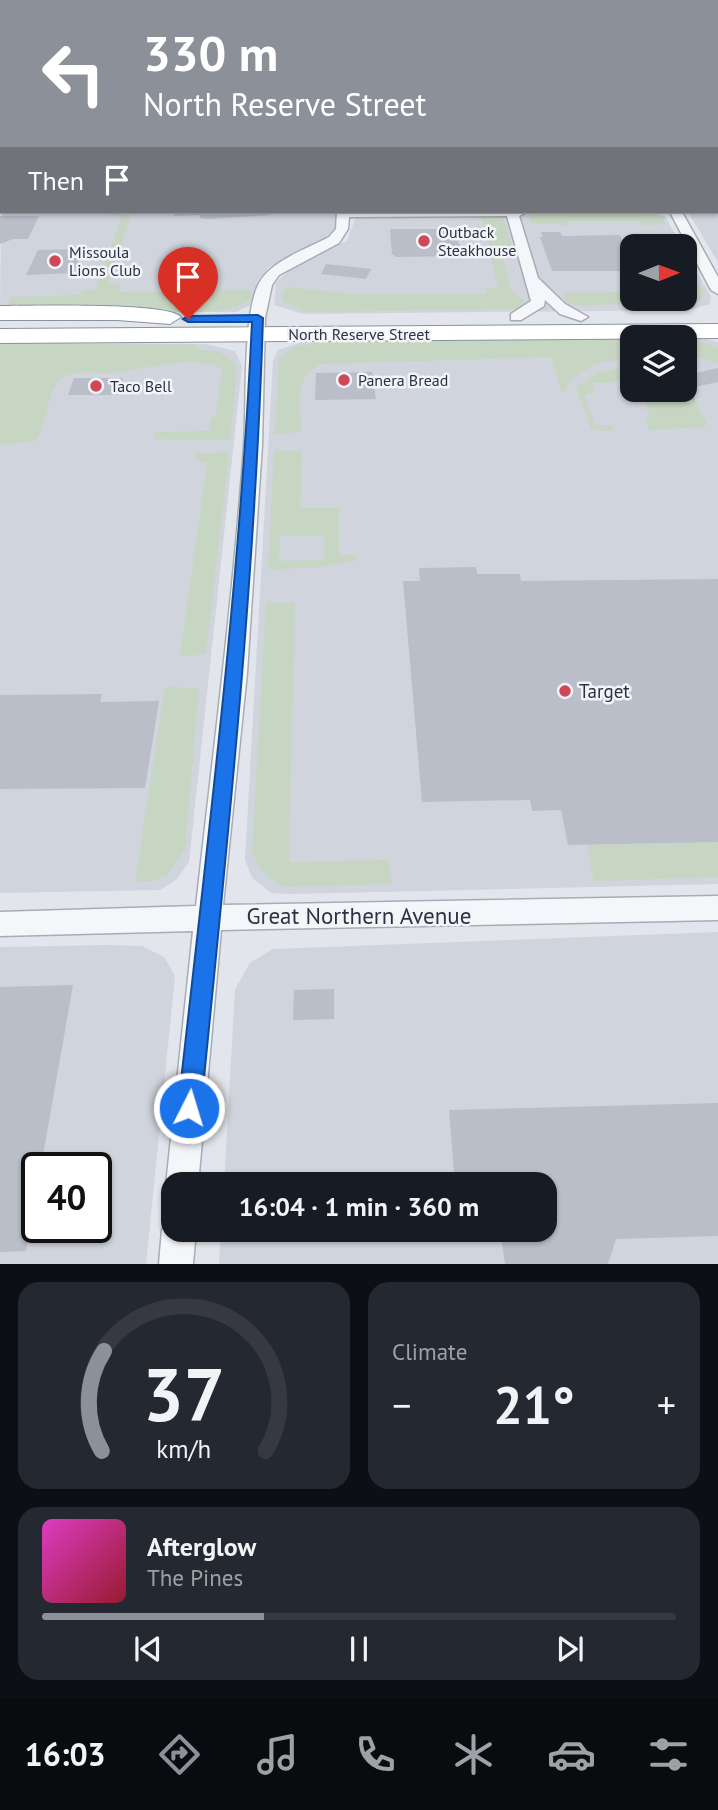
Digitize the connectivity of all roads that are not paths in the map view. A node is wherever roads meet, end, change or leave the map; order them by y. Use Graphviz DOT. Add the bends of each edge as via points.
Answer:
graph roads {
  1 [pos="342,214"];
  2 [pos="513,214"];
  3 [pos="677,214"];
  4 [pos="531,277"];
  5 [pos="718,290"];
  6 [pos="0,313"];
  7 [pos="516,317"];
  8 [pos="581,317"];
  9 [pos="718,317"];
  10 [pos="188,319"];
  11 [pos="0,320"];
  12 [pos="257,326"];
  13 [pos="718,331"];
  14 [pos="0,337"];
  15 [pos="718,908"];
  16 [pos="208,916"];
  17 [pos="0,924"];
  18 [pos="184,1172"];
  19 [pos="177,1242"];
  20 [pos="176,1264"];
  1 -- 12 [label="street" via="342,229 334,240 274,272 265,285"];
  2 -- 4 [label="street"];
  3 -- 5 [label="street"];
  4 -- 7 [label="street" via="539,303"];
  4 -- 8 [label="street" via="558,309"];
  6 -- 10 [label="highway" via="117,313"];
  7 -- 8 [label="highway, North Reserve Street"];
  7 -- 12 [label="highway, North Reserve Street"];
  8 -- 9 [label="highway, North Reserve Street"];
  10 -- 11 [label="highway, North Reserve Street"];
  10 -- 12 [label="highway, North Reserve Street"];
  12 -- 13 [label="highway, North Reserve Street"];
  12 -- 14 [label="highway, North Reserve Street"];
  12 -- 16 [label="street" via="242,606"];
  15 -- 16 [label="street, Great Northern Avenue"];
  16 -- 17 [label="street, Great Northern Avenue"];
  16 -- 18 [label="street"];
  19 -- 20 [label="street"];
}
